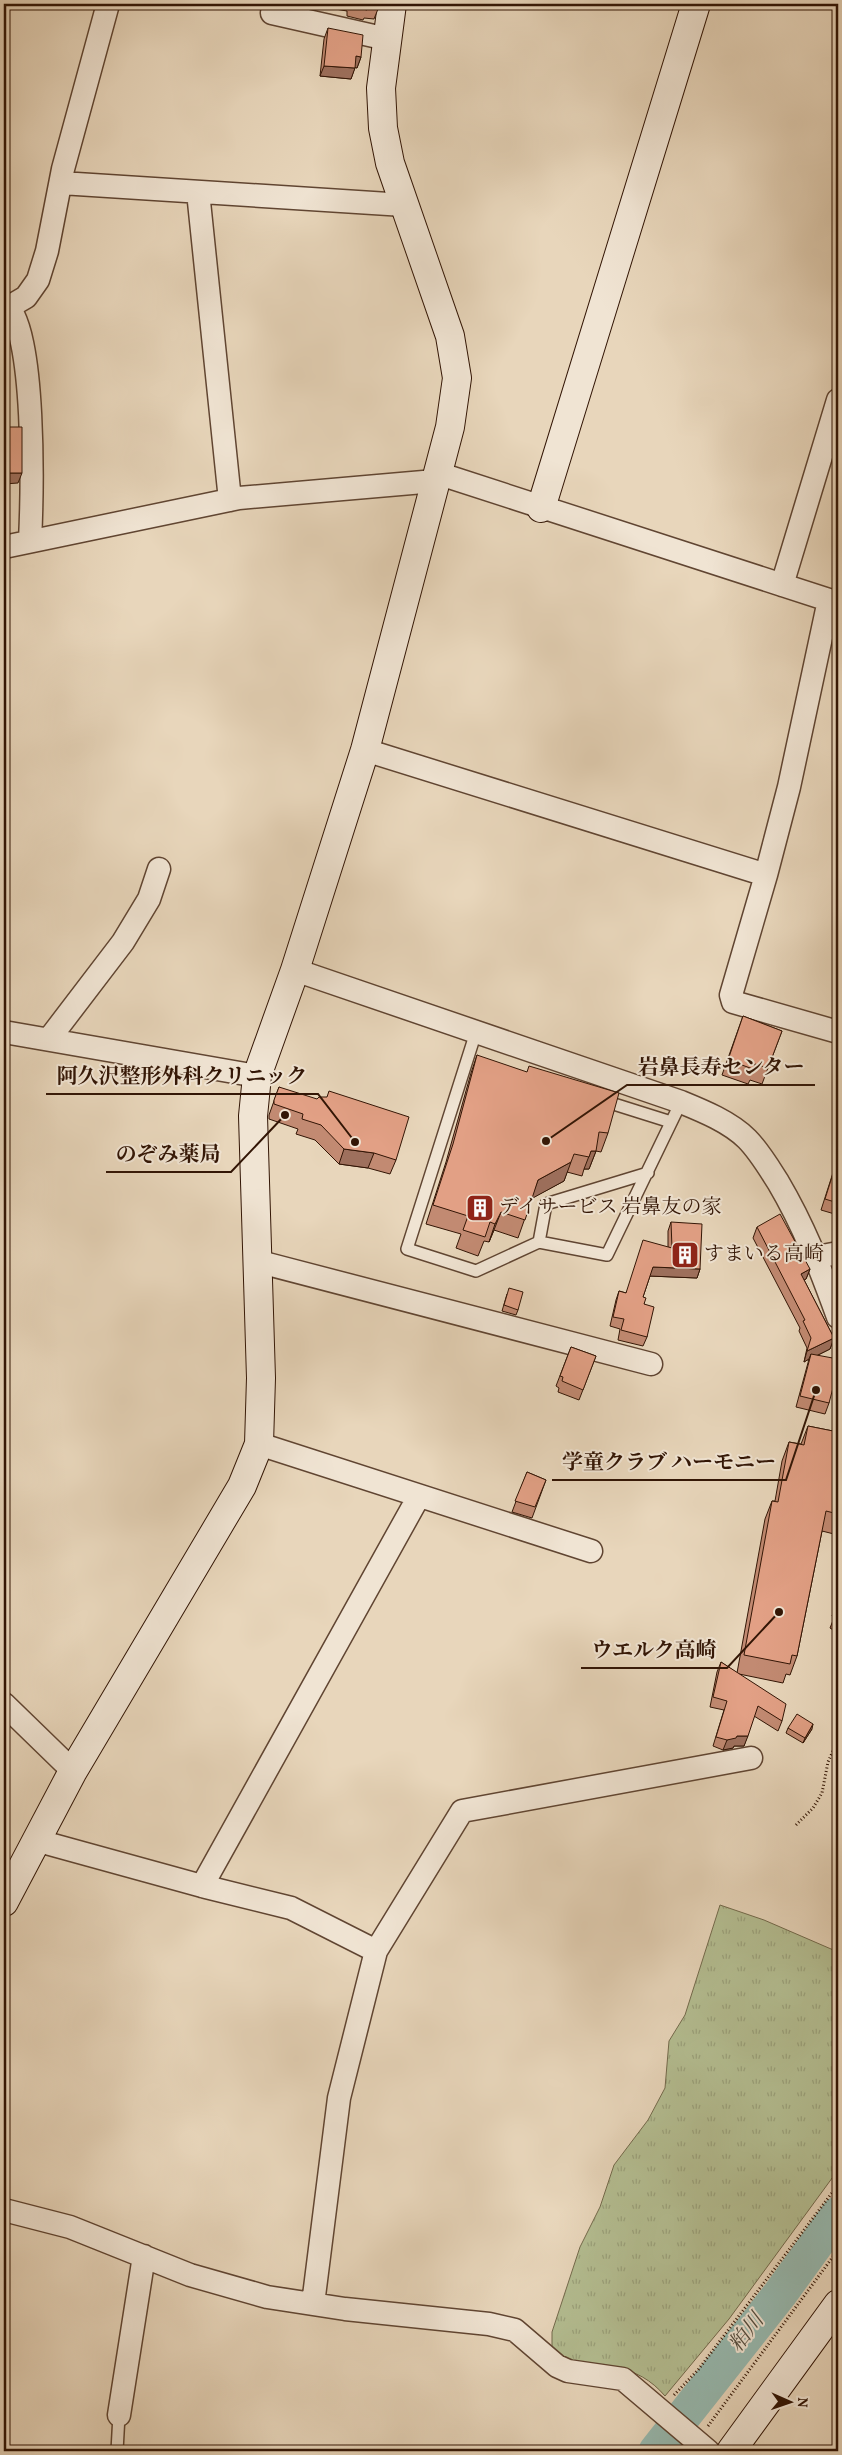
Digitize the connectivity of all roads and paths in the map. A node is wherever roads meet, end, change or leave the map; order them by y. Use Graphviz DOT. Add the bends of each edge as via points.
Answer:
graph roads {
  1 [pos="108,4"];
  2 [pos="392,4"];
  3 [pos="696,4"];
  4 [pos="272,13"];
  5 [pos="387,39"];
  6 [pos="61,183"];
  7 [pos="198,192"];
  8 [pos="404,205"];
  9 [pos="6,305"];
  10 [pos="838,400"];
  11 [pos="436,477"];
  12 [pos="230,500"];
  13 [pos="541,508"];
  14 [pos="30,541"];
  15 [pos="4,547"];
  16 [pos="782,584"];
  17 [pos="834,601"];
  18 [pos="365,750"];
  19 [pos="159,869"];
  20 [pos="766,875"];
  21 [pos="295,970"];
  22 [pos="4,1032"];
  23 [pos="476,1032"];
  24 [pos="838,1032"];
  25 [pos="49,1039"];
  26 [pos="257,1076"];
  27 [pos="588,1096"];
  28 [pos="676,1112"];
  29 [pos="648,1174"];
  30 [pos="539,1242"];
  31 [pos="828,1255"];
  32 [pos="256,1261"];
  33 [pos="838,1317"];
  34 [pos="651,1364"];
  35 [pos="259,1444"];
  36 [pos="419,1496"];
  37 [pos="591,1551"];
  38 [pos="4,1704"];
  39 [pos="838,1740"];
  40 [pos="751,1758"];
  41 [pos="73,1771"];
  42 [pos="796,1825"];
  43 [pos="36,1840"];
  44 [pos="202,1886"];
  45 [pos="4,1902"];
  46 [pos="376,1951"];
  47 [pos="838,2185"];
  48 [pos="4,2210"];
  49 [pos="838,2250"];
  50 [pos="144,2256"];
  51 [pos="313,2304"];
  52 [pos="834,2316"];
  53 [pos="662,2412"];
  54 [pos="119,2416"];
  55 [pos="701,2441"];
  56 [pos="117,2451"];
  57 [pos="731,2451"];
  1 -- 6 [label="street"];
  2 -- 5 [label="street"];
  3 -- 13 [label="street"];
  4 -- 5 [label="street"];
  5 -- 8 [label="street" via="381,88 383,128"];
  6 -- 7 [label="street"];
  6 -- 9 [label="street" via="38,280 26,297"];
  7 -- 8 [label="street"];
  7 -- 12 [label="street"];
  8 -- 11 [label="street" via="450,336 457,378 450,427"];
  9 -- 14 [label="street" via="21,338 32,430"];
  10 -- 16 [label="street"];
  11 -- 12 [label="street"];
  11 -- 13 [label="street"];
  11 -- 18 [label="street"];
  12 -- 14 [label="street"];
  13 -- 16 [label="street"];
  14 -- 15 [label="street"];
  16 -- 17 [label="street"];
  17 -- 20 [label="street"];
  18 -- 20 [label="street"];
  18 -- 21 [label="street"];
  19 -- 25 [label="street" via="149,899 123,942"];
  20 -- 24 [label="street" via="731,995 733,1002"];
  21 -- 23 [label="street"];
  21 -- 26 [label="street"];
  22 -- 25 [label="street"];
  23 -- 28 [label="street"];
  23 -- 30 [label="lane" via="473,1060 407,1249 476,1272"];
  25 -- 26 [label="street"];
  26 -- 32 [label="street" via="253,1116"];
  27 -- 28 [label="lane"];
  28 -- 29 [label="lane"];
  28 -- 31 [label="street" via="710,1114 747,1138"];
  29 -- 30 [label="lane" via="546,1204"];
  29 -- 30 [label="lane" via="608,1255"];
  31 -- 33 [label="street"];
  32 -- 34 [label="street"];
  32 -- 35 [label="street" via="261,1378"];
  35 -- 36 [label="street"];
  35 -- 41 [label="street" via="242,1486"];
  36 -- 37 [label="street"];
  36 -- 44 [label="street"];
  38 -- 41 [label="street"];
  39 -- 42 [label="path" via="828,1762 822,1793"];
  40 -- 46 [label="street" via="462,1811"];
  41 -- 43 [label="street"];
  43 -- 44 [label="street"];
  43 -- 45 [label="street"];
  44 -- 46 [label="street" via="292,1908"];
  46 -- 51 [label="street" via="339,2098"];
  47 -- 53 [label="path" via="698,2370"];
  48 -- 50 [label="street" via="70,2227"];
  49 -- 55 [label="path"];
  50 -- 51 [label="street" via="190,2275 267,2297"];
  50 -- 54 [label="street"];
  51 -- 53 [label="street" via="489,2324 515,2330 557,2366 624,2380"];
  52 -- 57 [label="street"];
  53 -- 55 [label="street"];
  54 -- 56 [label="lane"];
}
